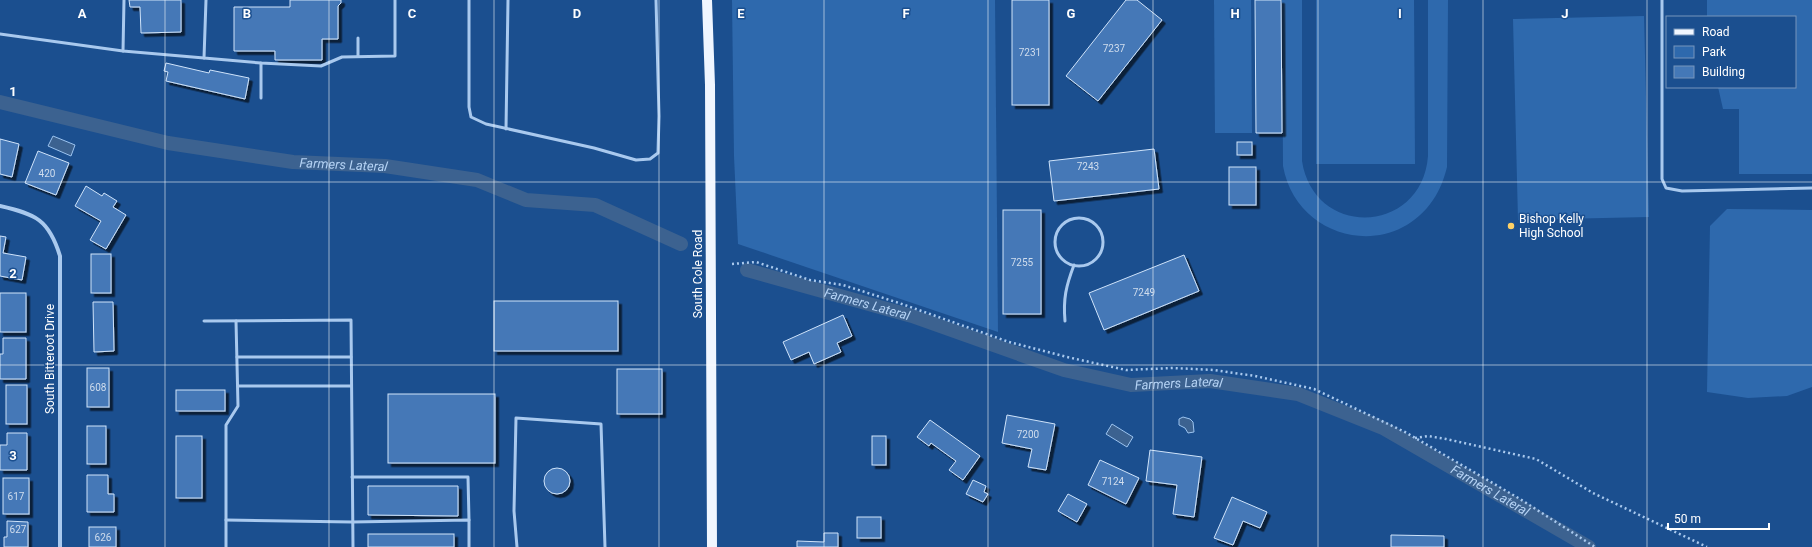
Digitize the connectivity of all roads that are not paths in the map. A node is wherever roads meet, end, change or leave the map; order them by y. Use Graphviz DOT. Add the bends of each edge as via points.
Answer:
graph roads {
  1 [pos="124,0"];
  2 [pos="206,0"];
  3 [pos="395,0"];
  4 [pos="469,0"];
  5 [pos="508,0"];
  6 [pos="656,0"];
  7 [pos="708,0"];
  8 [pos="1662,0"];
  9 [pos="0,34"];
  10 [pos="358,38"];
  11 [pos="123,51"];
  12 [pos="358,56"];
  13 [pos="204,58"];
  14 [pos="261,63"];
  15 [pos="262,98"];
  16 [pos="506,129"];
  17 [pos="1812,188"];
  18 [pos="0,206"];
  19 [pos="1074,265"];
  20 [pos="204,321"];
  21 [pos="236,321"];
  22 [pos="1065,321"];
  23 [pos="237,357"];
  24 [pos="351,357"];
  25 [pos="238,386"];
  26 [pos="351,386"];
  27 [pos="352,476"];
  28 [pos="226,520"];
  29 [pos="469,520"];
  30 [pos="352,522"];
  31 [pos="60,547"];
  32 [pos="226,547"];
  33 [pos="353,547"];
  34 [pos="469,547"];
  35 [pos="517,547"];
  36 [pos="605,547"];
  37 [pos="712,547"];
  1 -- 11 [label="lane"];
  2 -- 13 [label="lane"];
  3 -- 12 [label="lane" via="395,56"];
  4 -- 16 [label="lane" via="471,117"];
  5 -- 16 [label="lane"];
  6 -- 16 [label="lane" via="658,152 650,159 636,160"];
  7 -- 37 [label="main road, South Cole Road"];
  8 -- 17 [label="lane" via="1662,179 1666,188 1682,191"];
  9 -- 11 [label="lane"];
  10 -- 12 [label="lane"];
  11 -- 13 [label="lane"];
  12 -- 14 [label="lane" via="342,57 321,66"];
  13 -- 14 [label="lane"];
  14 -- 15 [label="lane"];
  18 -- 31 [label="street, South Bitteroot Drive" via="24,212 39,220 49,230 60,256"];
  19 -- 19 [label="lane" via="1062,259 1058,253 1056,234 1070,219 1091,220 1101,230 1104,244 1094,261"];
  19 -- 22 [label="lane" via="1063,301"];
  20 -- 21 [label="lane"];
  21 -- 23 [label="lane"];
  21 -- 24 [label="lane" via="351,320"];
  23 -- 24 [label="lane"];
  23 -- 25 [label="lane"];
  24 -- 26 [label="lane"];
  25 -- 26 [label="lane"];
  25 -- 28 [label="lane" via="238,406 226,425"];
  26 -- 27 [label="lane"];
  27 -- 29 [label="lane" via="468,477"];
  27 -- 30 [label="lane"];
  28 -- 30 [label="lane"];
  28 -- 32 [label="lane"];
  29 -- 30 [label="lane"];
  29 -- 34 [label="lane"];
  30 -- 33 [label="lane"];
  35 -- 36 [label="lane" via="514,511 516,418 601,424"];
}
